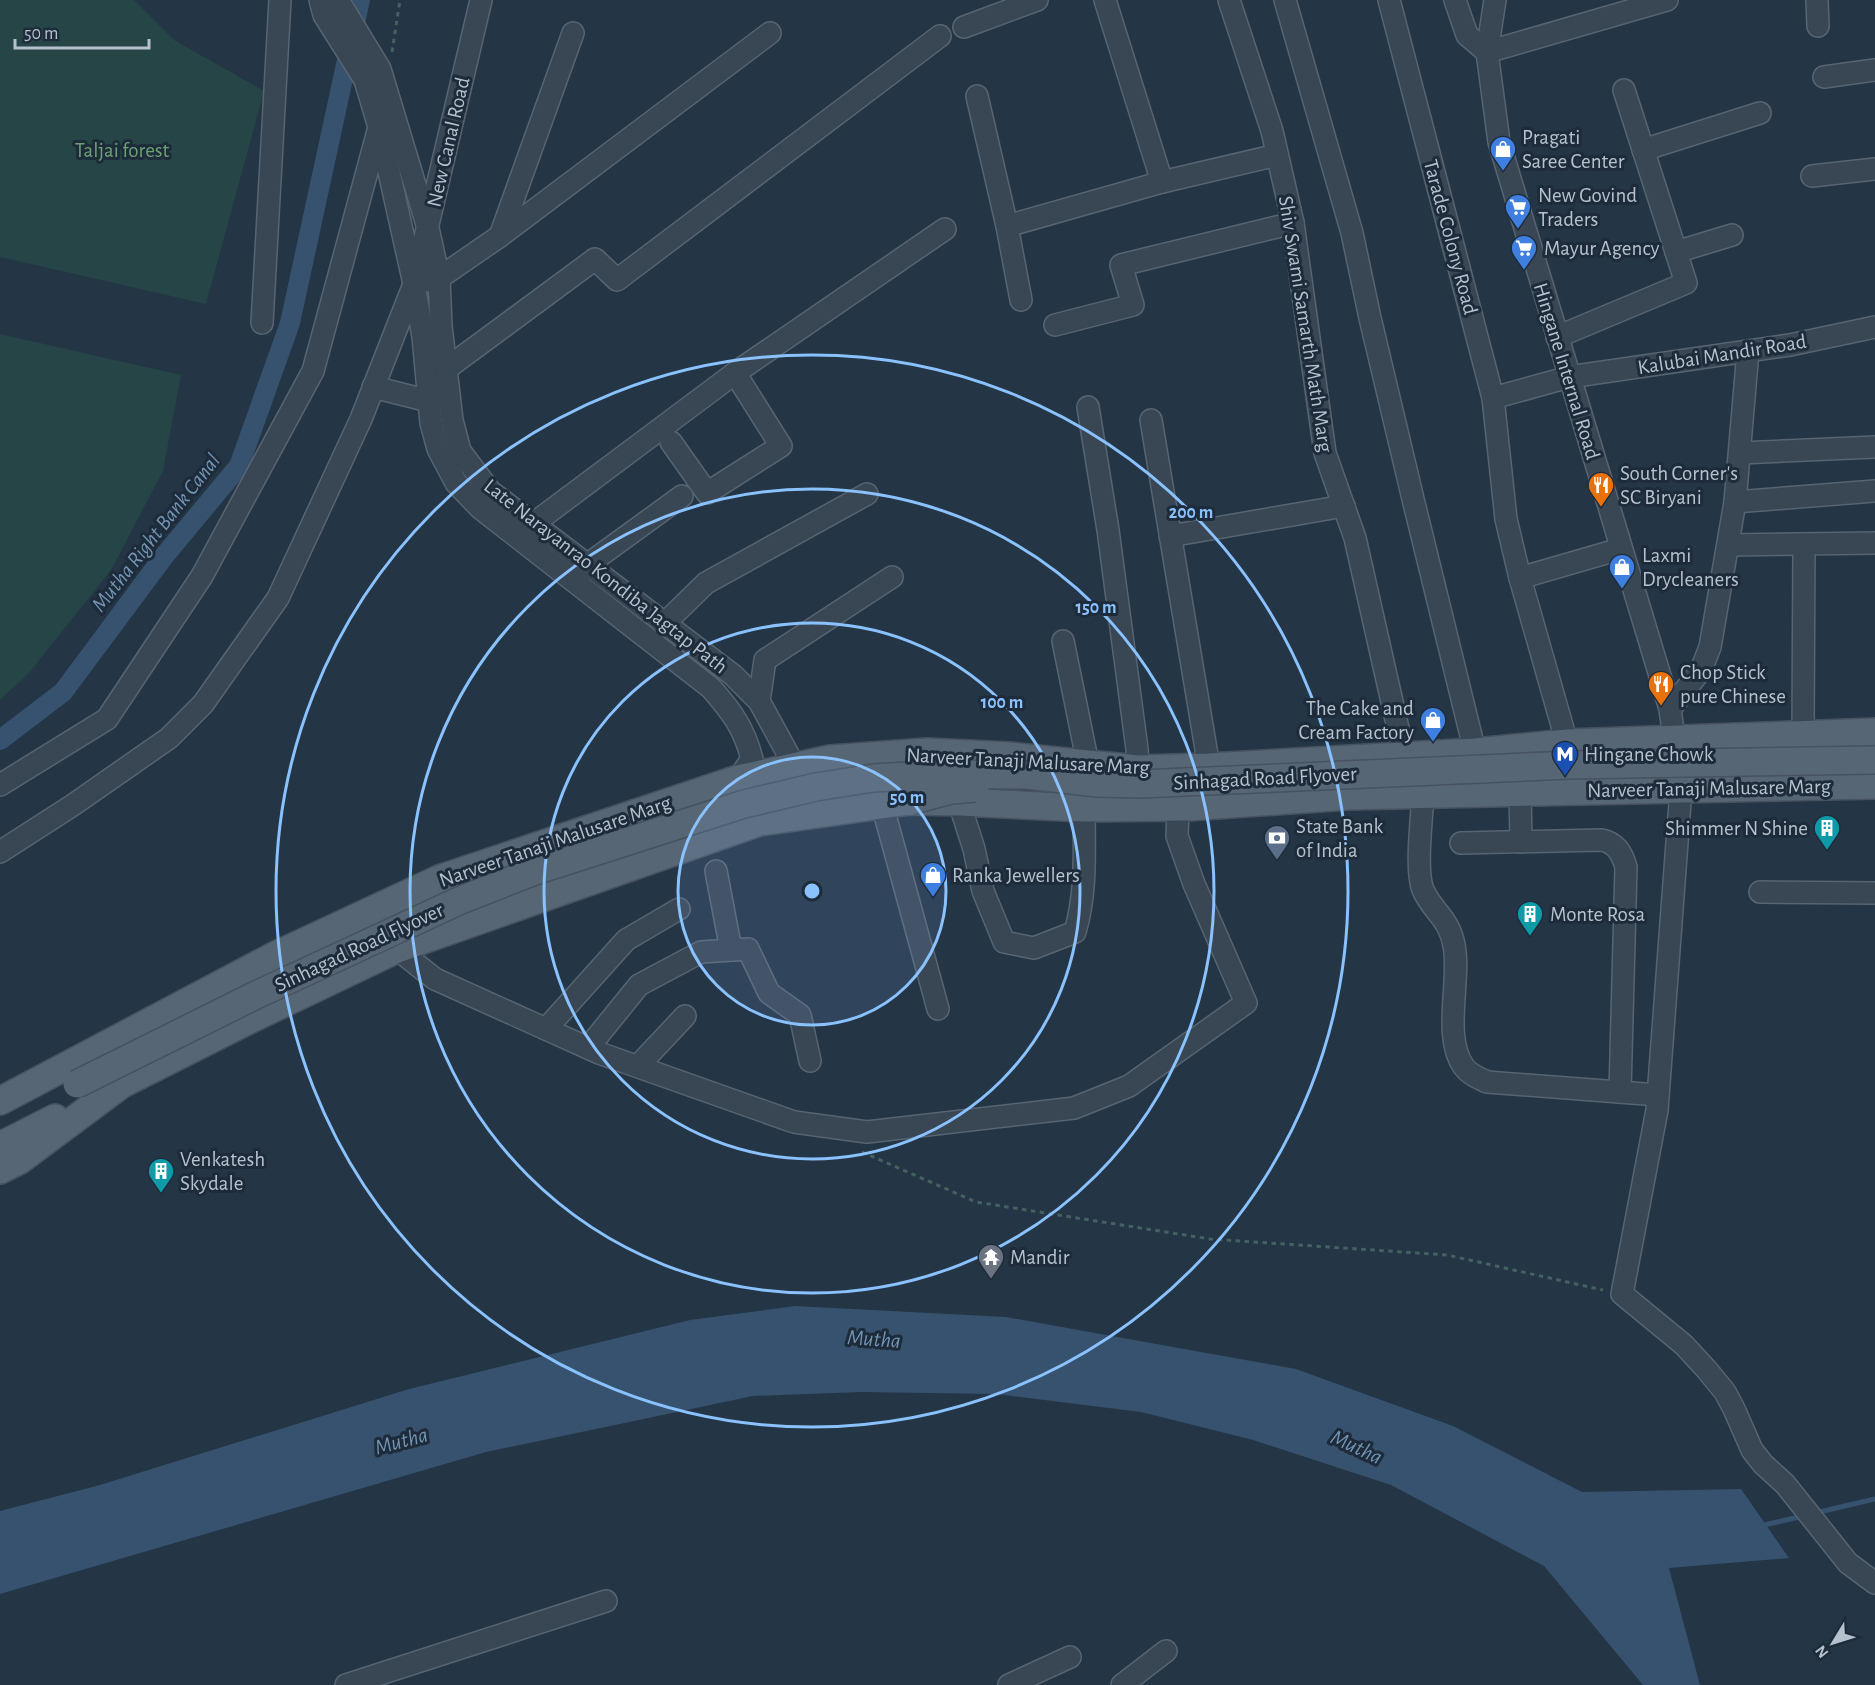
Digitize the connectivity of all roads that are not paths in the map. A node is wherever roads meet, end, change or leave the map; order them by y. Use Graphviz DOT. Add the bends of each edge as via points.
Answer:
graph roads {
  1 [pos="280,0"];
  2 [pos="481,0"];
  3 [pos="1037,0"];
  4 [pos="1105,0"];
  5 [pos="1229,0"];
  6 [pos="1285,0"];
  7 [pos="1389,0"];
  8 [pos="1455,0"];
  9 [pos="1495,0"];
  10 [pos="1667,0"];
  11 [pos="1817,0"];
  12 [pos="331,5"];
  13 [pos="1818,26"];
  14 [pos="964,27"];
  15 [pos="573,33"];
  16 [pos="770,33"];
  17 [pos="940,36"];
  18 [pos="1487,52"];
  19 [pos="379,69"];
  20 [pos="1875,70"];
  21 [pos="1824,76"];
  22 [pos="1624,90"];
  23 [pos="977,96"];
  24 [pos="1760,112"];
  25 [pos="379,127"];
  26 [pos="1643,150"];
  27 [pos="1277,155"];
  28 [pos="1875,169"];
  29 [pos="1812,176"];
  30 [pos="1162,182"];
  31 [pos="1293,223"];
  32 [pos="1007,226"];
  33 [pos="428,228"];
  34 [pos="945,228"];
  35 [pos="500,236"];
  36 [pos="1732,236"];
  37 [pos="1676,252"];
  38 [pos="439,278"];
  39 [pos="414,284"];
  40 [pos="1021,300"];
  41 [pos="262,323"];
  42 [pos="1055,325"];
  43 [pos="1875,327"];
  44 [pos="1557,337"];
  45 [pos="1748,351"];
  46 [pos="446,369"];
  47 [pos="735,374"];
  48 [pos="1569,377"];
  49 [pos="373,387"];
  50 [pos="1493,398"];
  51 [pos="429,400"];
  52 [pos="1088,407"];
  53 [pos="1150,420"];
  54 [pos="671,442"];
  55 [pos="1875,447"];
  56 [pos="1740,453"];
  57 [pos="1875,491"];
  58 [pos="867,494"];
  59 [pos="682,496"];
  60 [pos="1735,501"];
  61 [pos="1344,506"];
  62 [pos="533,524"];
  63 [pos="1170,536"];
  64 [pos="1875,543"];
  65 [pos="1804,544"];
  66 [pos="1728,545"];
  67 [pos="1620,549"];
  68 [pos="580,573"];
  69 [pos="892,578"];
  70 [pos="1520,578"];
  71 [pos="664,624"];
  72 [pos="1064,641"];
  73 [pos="759,701"];
  74 [pos="1670,709"];
  75 [pos="1875,732"];
  76 [pos="1803,733"];
  77 [pos="1675,739"];
  78 [pos="1567,743"];
  79 [pos="1475,752"];
  80 [pos="1404,755"];
  81 [pos="1875,760"];
  82 [pos="1088,764"];
  83 [pos="795,767"];
  84 [pos="1209,767"];
  85 [pos="1138,769"];
  86 [pos="1875,770"];
  87 [pos="738,779"];
  88 [pos="1875,784"];
  89 [pos="0,785"];
  90 [pos="1681,789"];
  91 [pos="1520,792"];
  92 [pos="1423,794"];
  93 [pos="910,801"];
  94 [pos="959,802"];
  95 [pos="882,804"];
  96 [pos="1178,807"];
  97 [pos="1084,808"];
  98 [pos="759,822"];
  99 [pos="1521,842"];
  100 [pos="1461,843"];
  101 [pos="0,852"];
  102 [pos="716,871"];
  103 [pos="1760,892"];
  104 [pos="1875,893"];
  105 [pos="679,909"];
  106 [pos="397,950"];
  107 [pos="731,950"];
  108 [pos="938,1009"];
  109 [pos="685,1016"];
  110 [pos="546,1029"];
  111 [pos="588,1048"];
  112 [pos="810,1061"];
  113 [pos="638,1066"];
  114 [pos="122,1084"];
  115 [pos="1620,1092"];
  116 [pos="1658,1095"];
  117 [pos="0,1101"];
  118 [pos="0,1108"];
  119 [pos="9,1142"];
  120 [pos="0,1170"];
  121 [pos="1875,1583"];
  122 [pos="606,1601"];
  123 [pos="1166,1651"];
  124 [pos="1070,1657"];
  125 [pos="346,1685"];
  126 [pos="1009,1685"];
  127 [pos="1122,1685"];
  1 -- 41 [label="street"];
  2 -- 33 [label="street, New Canal Road"];
  3 -- 14 [label="street"];
  4 -- 30 [label="street"];
  5 -- 27 [label="street, Shiv Swami Samarth Math Marg"];
  6 -- 79 [label="street" via="1352,233"];
  7 -- 50 [label="street, Tarade Colony Road"];
  8 -- 18 [label="street" via="1467,35"];
  9 -- 18 [label="street, Hingane Internal Road"];
  10 -- 18 [label="street"];
  11 -- 13 [label="street"];
  12 -- 19 [label="street, Late Narayanrao Kondiba Jagtap Path"];
  15 -- 35 [label="street"];
  16 -- 35 [label="street"];
  17 -- 46 [label="street" via="617,280 595,259"];
  18 -- 44 [label="street, Hingane Internal Road" via="1499,142"];
  19 -- 25 [label="street, Late Narayanrao Kondiba Jagtap Path"];
  19 -- 33 [label="street, Late Narayanrao Kondiba Jagtap Path"];
  20 -- 21 [label="street"];
  22 -- 26 [label="street"];
  23 -- 32 [label="street"];
  24 -- 26 [label="street"];
  25 -- 39 [label="street, Late Narayanrao Kondiba Jagtap Path"];
  25 -- 89 [label="street" via="314,371 202,576 107,719"];
  26 -- 37 [label="street"];
  27 -- 30 [label="street"];
  27 -- 31 [label="street, Shiv Swami Samarth Math Marg"];
  28 -- 29 [label="street"];
  30 -- 32 [label="street"];
  31 -- 42 [label="street" via="1121,265 1133,305"];
  31 -- 61 [label="street, Shiv Swami Samarth Math Marg" via="1325,453"];
  32 -- 40 [label="street"];
  33 -- 38 [label="street, Late Narayanrao Kondiba Jagtap Path"];
  33 -- 39 [label="street, New Canal Road"];
  34 -- 47 [label="street"];
  35 -- 38 [label="street"];
  36 -- 37 [label="street"];
  37 -- 44 [label="street" via="1686,283"];
  38 -- 39 [label="street"];
  38 -- 46 [label="street, Late Narayanrao Kondiba Jagtap Path"];
  39 -- 49 [label="street, New Canal Road"];
  39 -- 51 [label="street, Late Narayanrao Kondiba Jagtap Path"];
  43 -- 45 [label="street, Kalubai Mandir Road"];
  44 -- 48 [label="street, Hingane Internal Road"];
  45 -- 48 [label="street, Kalubai Mandir Road"];
  45 -- 56 [label="street"];
  46 -- 62 [label="street, Late Narayanrao Kondiba Jagtap Path" via="460,451 490,491"];
  47 -- 54 [label="street" via="781,447 707,493"];
  47 -- 62 [label="street"];
  48 -- 50 [label="street"];
  48 -- 67 [label="street, Hingane Internal Road"];
  49 -- 51 [label="street"];
  49 -- 101 [label="street, New Canal Road" via="278,598 203,704 169,738"];
  50 -- 70 [label="street, Tarade Colony Road" via="1506,519"];
  51 -- 68 [label="street, Late Narayanrao Kondiba Jagtap Path" via="438,449 456,483 480,508"];
  52 -- 85 [label="street"];
  53 -- 63 [label="street"];
  55 -- 56 [label="street"];
  56 -- 60 [label="street"];
  57 -- 60 [label="street"];
  58 -- 71 [label="street" via="706,583"];
  59 -- 68 [label="street"];
  60 -- 66 [label="street"];
  61 -- 63 [label="street"];
  61 -- 80 [label="street, Shiv Swami Samarth Math Marg"];
  62 -- 68 [label="street, Late Narayanrao Kondiba Jagtap Path"];
  63 -- 84 [label="street"];
  64 -- 65 [label="street"];
  65 -- 66 [label="street"];
  65 -- 76 [label="street"];
  66 -- 74 [label="street" via="1710,647 1701,670"];
  67 -- 70 [label="street"];
  67 -- 74 [label="street, Hingane Internal Road"];
  68 -- 71 [label="street, Late Narayanrao Kondiba Jagtap Path"];
  68 -- 87 [label="street, Late Narayanrao Kondiba Jagtap Path" via="711,688 734,715 752,759"];
  69 -- 73 [label="street" via="765,660"];
  70 -- 78 [label="street, Tarade Colony Road"];
  71 -- 73 [label="street, Late Narayanrao Kondiba Jagtap Path" via="734,675"];
  72 -- 82 [label="street"];
  73 -- 83 [label="street, Late Narayanrao Kondiba Jagtap Path"];
  74 -- 77 [label="street, Hingane Internal Road"];
  75 -- 76 [label="main road, Narveer Tanaji Malusare Marg"];
  76 -- 77 [label="main road, Narveer Tanaji Malusare Marg"];
  77 -- 78 [label="main road, Narveer Tanaji Malusare Marg"];
  77 -- 90 [label="street, Hingane Internal Road"];
  78 -- 79 [label="main road, Narveer Tanaji Malusare Marg"];
  79 -- 80 [label="main road, Narveer Tanaji Malusare Marg"];
  80 -- 84 [label="main road, Narveer Tanaji Malusare Marg"];
  81 -- 118 [label="main road, Sinhagad Road Flyover, bridge" via="1569,765 1140,784 1027,775 944,774 873,778 816,787 723,811 532,872 254,996 77,1084"];
  82 -- 83 [label="main road, Narveer Tanaji Malusare Marg" via="927,752 830,759"];
  82 -- 85 [label="main road, Narveer Tanaji Malusare Marg"];
  83 -- 87 [label="main road, Narveer Tanaji Malusare Marg"];
  83 -- 98 [label="street" via="788,791"];
  84 -- 85 [label="main road, Narveer Tanaji Malusare Marg"];
  86 -- 93 [label="main road, Sinhagad Road Flyover, bridge" via="1332,787 1179,796 984,788 951,790"];
  87 -- 117 [label="main road, Narveer Tanaji Malusare Marg" via="439,879 276,955"];
  88 -- 90 [label="main road, Narveer Tanaji Malusare Marg"];
  90 -- 91 [label="main road, Narveer Tanaji Malusare Marg"];
  90 -- 116 [label="street, Hingane Internal Road"];
  91 -- 92 [label="main road, Narveer Tanaji Malusare Marg"];
  91 -- 99 [label="street"];
  92 -- 96 [label="main road, Narveer Tanaji Malusare Marg"];
  92 -- 115 [label="street" via="1419,876 1453,938 1454,1038 1465,1068 1487,1082"];
  93 -- 94 [label="main road, Narveer Tanaji Malusare Marg"];
  93 -- 95 [label="main road, Narveer Tanaji Malusare Marg"];
  94 -- 97 [label="main road, Narveer Tanaji Malusare Marg"];
  94 -- 97 [label="street" via="983,891 1004,942 1034,948 1075,932 1085,875"];
  95 -- 98 [label="main road, Narveer Tanaji Malusare Marg"];
  95 -- 108 [label="street"];
  96 -- 97 [label="main road, Narveer Tanaji Malusare Marg"];
  96 -- 113 [label="street" via="1177,836 1246,1003 1129,1086 1074,1108 867,1131 794,1122"];
  98 -- 106 [label="main road, Narveer Tanaji Malusare Marg"];
  99 -- 100 [label="street"];
  99 -- 115 [label="street" via="1602,840 1617,848 1623,857 1626,867"];
  102 -- 107 [label="street"];
  103 -- 104 [label="street"];
  105 -- 110 [label="street" via="626,940"];
  106 -- 110 [label="street" via="435,979"];
  106 -- 114 [label="main road, Narveer Tanaji Malusare Marg"];
  107 -- 111 [label="street" via="701,952 639,985"];
  107 -- 112 [label="street" via="748,949 769,993 800,1015"];
  109 -- 113 [label="street"];
  110 -- 111 [label="street"];
  111 -- 113 [label="street"];
  114 -- 119 [label="main road, Narveer Tanaji Malusare Marg"];
  114 -- 120 [label="main road, Narveer Tanaji Malusare Marg" via="21,1160"];
  115 -- 116 [label="street"];
  116 -- 121 [label="street, Hingane Internal Road" via="1622,1294 1684,1345 1707,1370 1725,1392 1752,1450 1763,1464 1785,1484 1848,1563"];
  122 -- 125 [label="street"];
  123 -- 127 [label="street"];
  124 -- 126 [label="street"];
}
